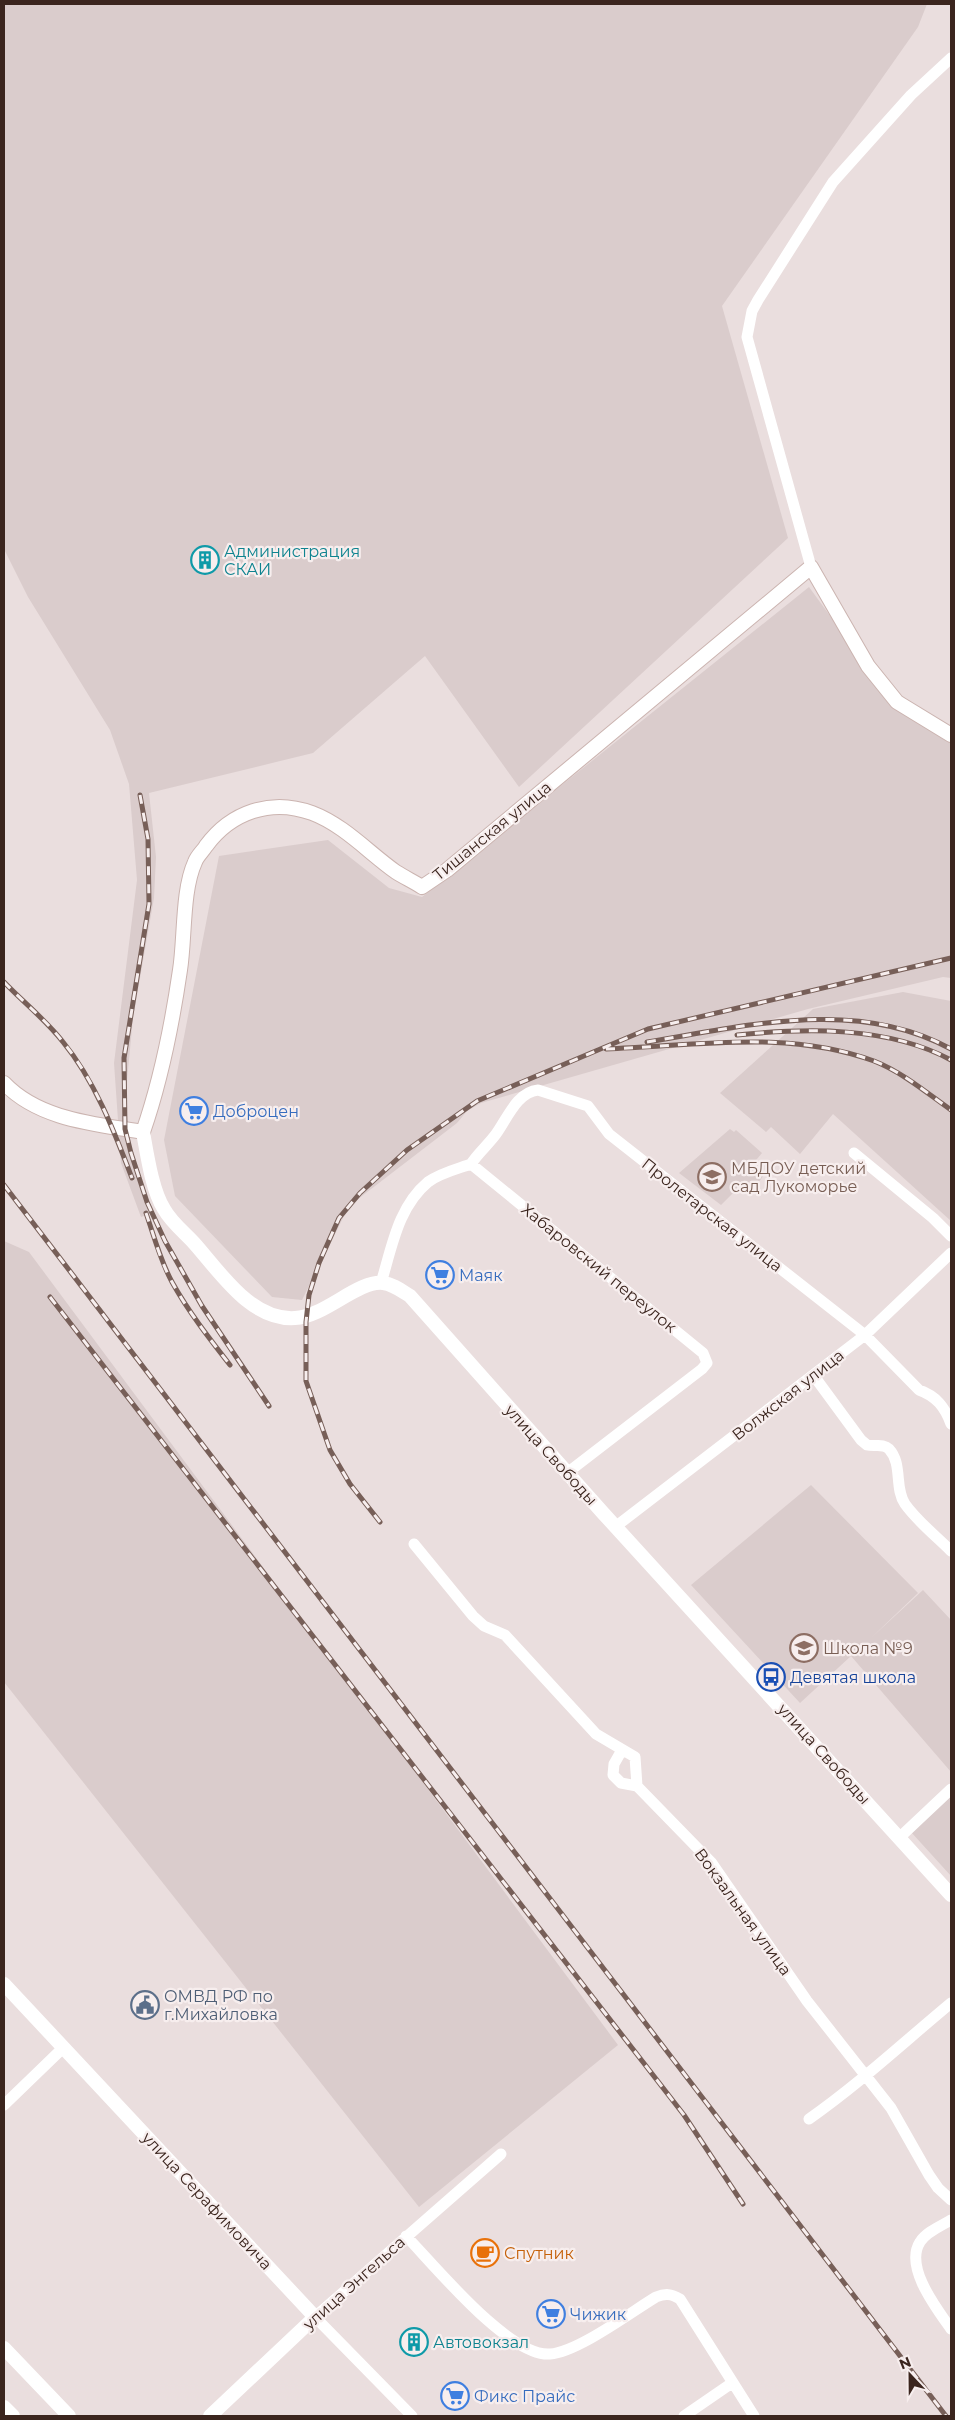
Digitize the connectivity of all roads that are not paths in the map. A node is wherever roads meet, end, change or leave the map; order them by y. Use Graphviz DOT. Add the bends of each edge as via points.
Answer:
graph roads {
  1 [pos="951,58"];
  2 [pos="811,567"];
  3 [pos="951,735"];
  4 [pos="4,1083"];
  5 [pos="143,1132"];
  6 [pos="854,1153"];
  7 [pos="471,1164"];
  8 [pos="951,1236"];
  9 [pos="951,1253"];
  10 [pos="382,1282"];
  11 [pos="865,1335"];
  12 [pos="814,1376"];
  13 [pos="951,1424"];
  14 [pos="567,1473"];
  15 [pos="615,1527"];
  16 [pos="414,1544"];
  17 [pos="951,1551"];
  18 [pos="622,1750"];
  19 [pos="637,1786"];
  20 [pos="951,1789"];
  21 [pos="899,1838"];
  22 [pos="951,1895"];
  23 [pos="4,1984"];
  24 [pos="951,2003"];
  25 [pos="64,2047"];
  26 [pos="865,2074"];
  27 [pos="4,2105"];
  28 [pos="810,2119"];
  29 [pos="501,2154"];
  30 [pos="951,2200"];
  31 [pos="951,2220"];
  32 [pos="406,2236"];
  33 [pos="315,2317"];
  34 [pos="951,2328"];
  35 [pos="4,2348"];
  36 [pos="732,2383"];
  37 [pos="4,2406"];
  38 [pos="13,2416"];
  39 [pos="69,2416"];
  40 [pos="210,2416"];
  41 [pos="412,2416"];
  42 [pos="684,2416"];
  43 [pos="754,2416"];
  1 -- 2 [label="street" via="911,95 833,182 752,311 747,337"];
  2 -- 3 [label="street" via="868,666 897,702"];
  2 -- 5 [label="street, Тишанская улица" via="447,870 422,886 397,872 343,831 305,811 288,807 260,808 232,820 217,831 195,862 162,1067 156,1097"];
  4 -- 5 [label="street" via="39,1110"];
  5 -- 10 [label="street" via="149,1168 164,1209 242,1297 268,1314 295,1318 306,1316"];
  6 -- 8 [label="street"];
  7 -- 10 [label="street" via="429,1182 414,1198 400,1219"];
  7 -- 11 [label="street, Пролетарская улица" via="497,1134 511,1111 533,1090 588,1106 608,1134"];
  7 -- 14 [label="street, Хабаровский переулок" via="706,1358 707,1363 702,1370"];
  9 -- 11 [label="street, Волжская улица"];
  10 -- 14 [label="street, улица Свободы" via="410,1296"];
  11 -- 12 [label="street, Волжская улица"];
  11 -- 13 [label="street, Пролетарская улица" via="919,1390 939,1401"];
  12 -- 15 [label="street, Волжская улица"];
  12 -- 17 [label="street" via="867,1445 883,1445 889,1449 896,1462 905,1503"];
  14 -- 15 [label="street, улица Свободы"];
  15 -- 21 [label="street, улица Свободы"];
  16 -- 18 [label="street" via="473,1616 484,1626 505,1635 596,1734"];
  18 -- 19 [label="street" via="635,1757"];
  18 -- 19 [label="street" via="614,1764 613,1775 620,1783"];
  19 -- 26 [label="street, Вокзальная улица" via="711,1862 807,2002"];
  20 -- 21 [label="street"];
  21 -- 22 [label="street, улица Свободы"];
  23 -- 25 [label="street, улица Серафимовича"];
  24 -- 26 [label="street"];
  25 -- 27 [label="street"];
  25 -- 33 [label="street, улица Серафимовича"];
  26 -- 28 [label="street" via="845,2094"];
  26 -- 30 [label="street, Вокзальная улица" via="891,2108 929,2175"];
  29 -- 32 [label="street, улица Энгельса"];
  31 -- 34 [label="street" via="925,2236 919,2243 916,2260 923,2285"];
  32 -- 33 [label="street, улица Энгельса"];
  32 -- 36 [label="street" via="496,2329 538,2353 550,2354 570,2348 656,2296 672,2294 680,2299"];
  33 -- 40 [label="street, улица Энгельса"];
  33 -- 41 [label="street, улица Серафимовича"];
  35 -- 39 [label="street"];
  36 -- 42 [label="street"];
  36 -- 43 [label="street"];
  37 -- 38 [label="street"];
}
